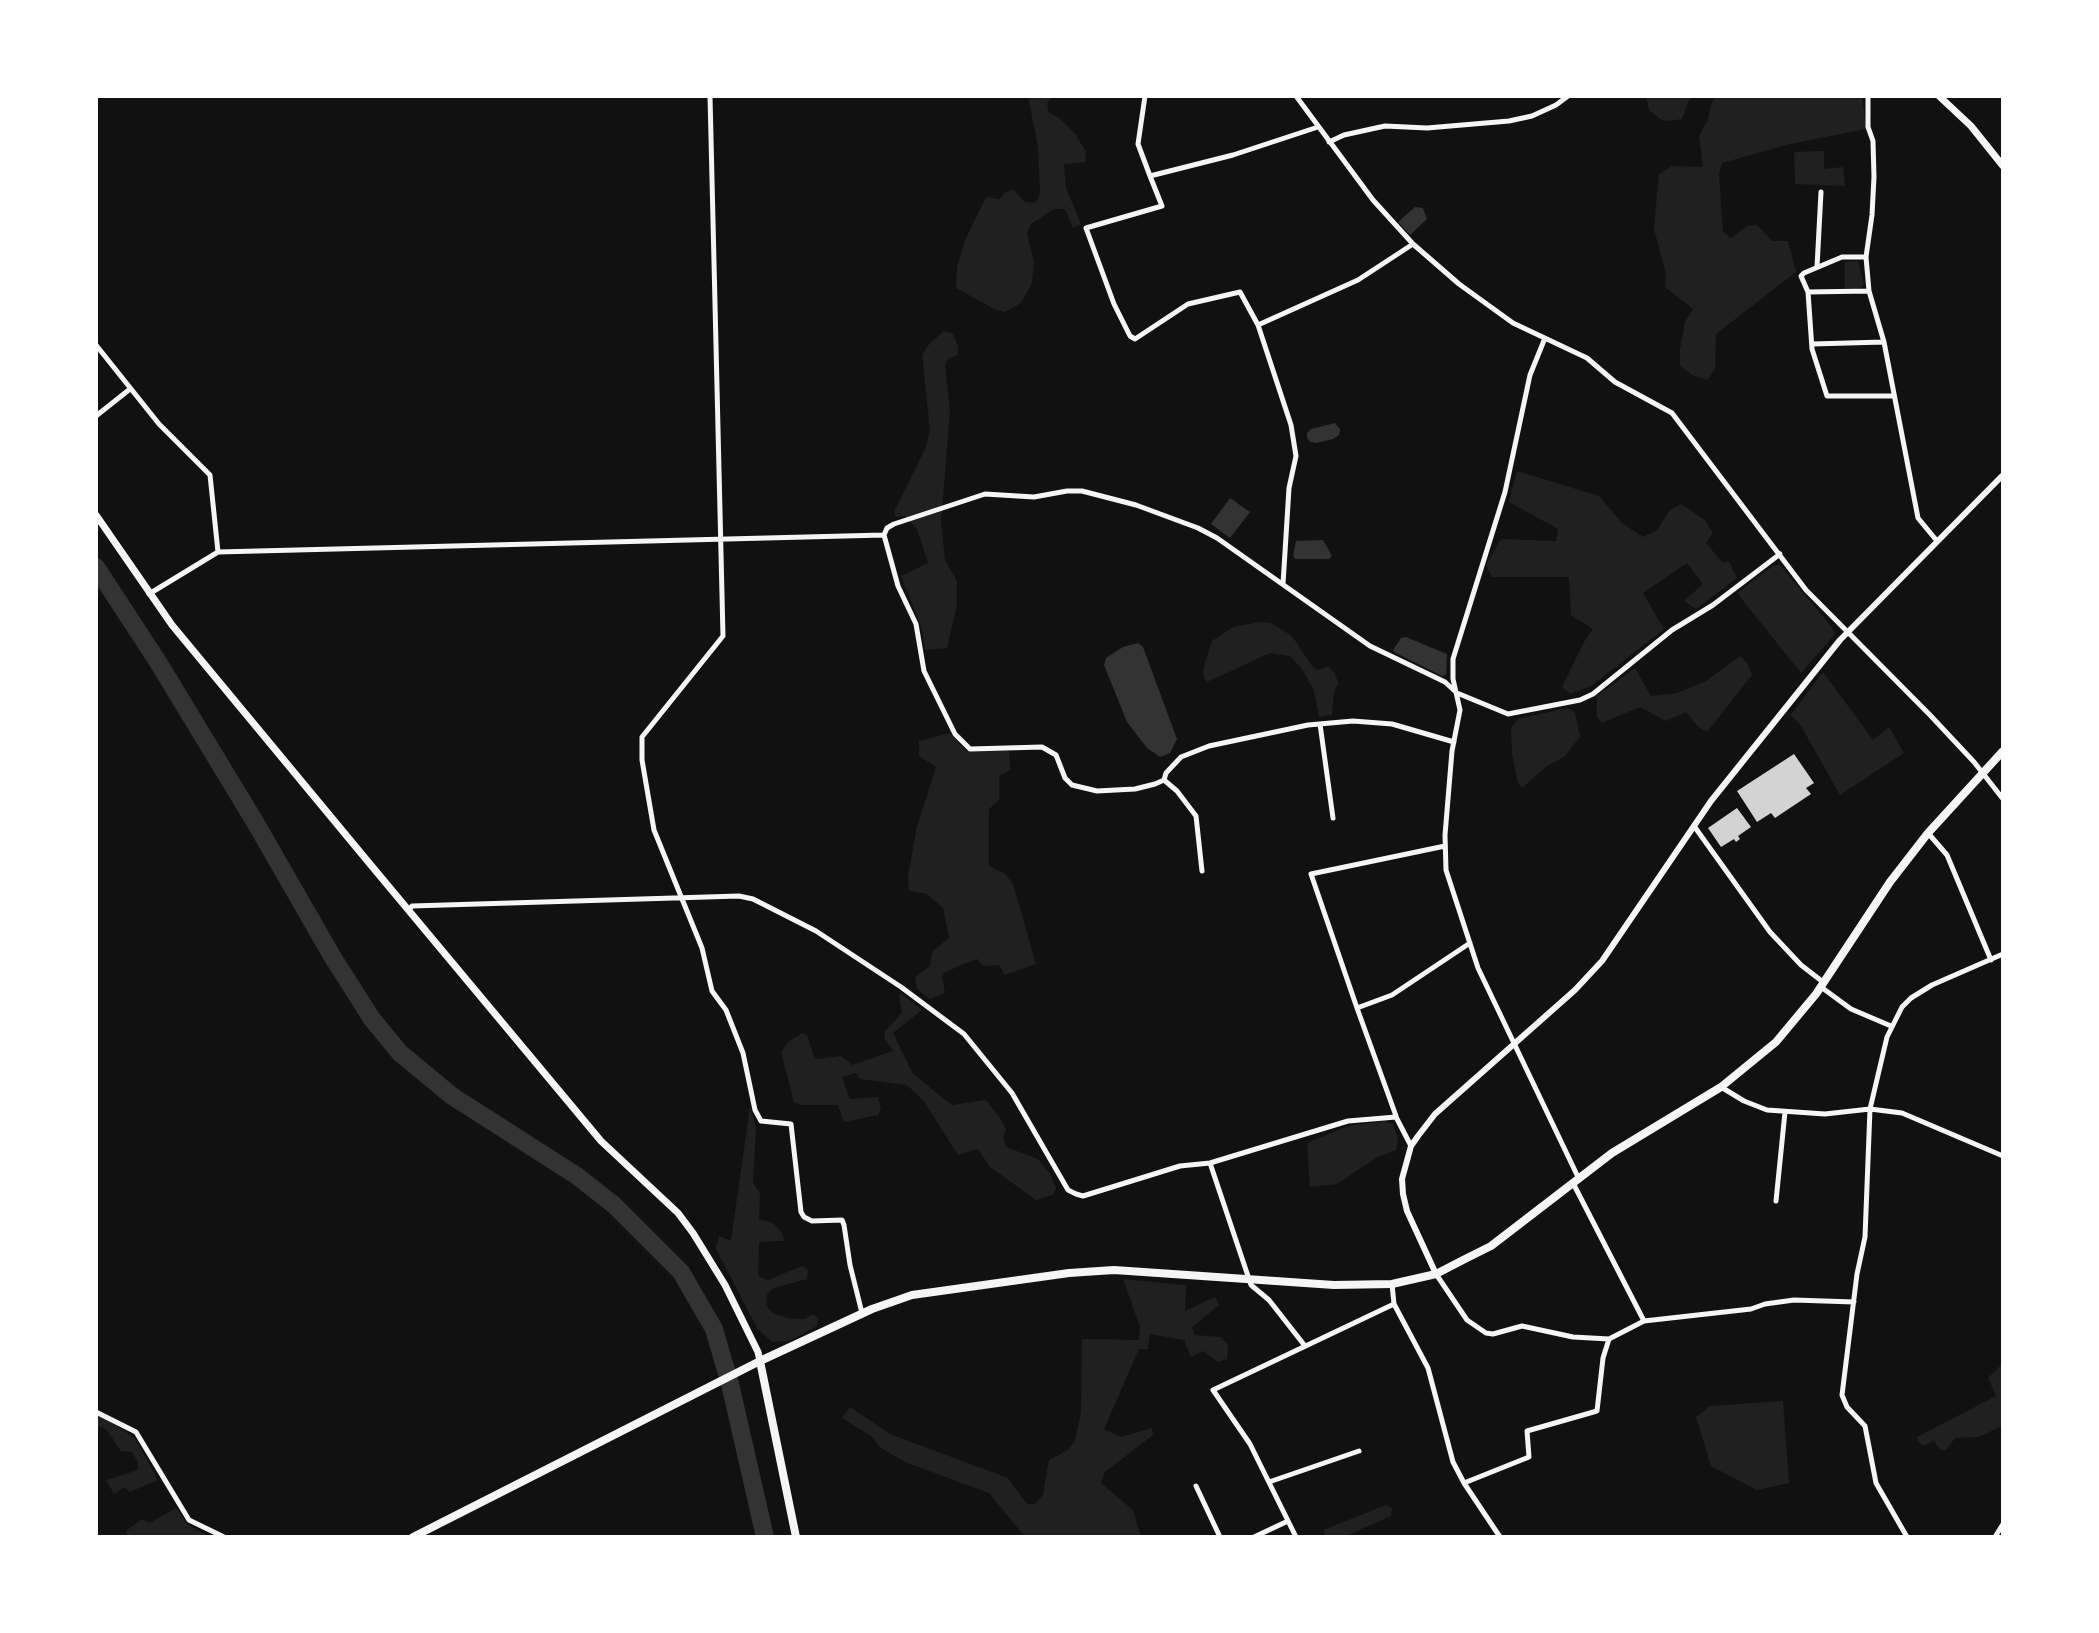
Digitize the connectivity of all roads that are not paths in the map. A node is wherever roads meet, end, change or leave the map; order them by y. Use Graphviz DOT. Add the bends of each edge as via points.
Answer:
graph roads {
  1 [pos="710,96"];
  2 [pos="1145,96"];
  3 [pos="1296,96"];
  4 [pos="1568,96"];
  5 [pos="1868,96"];
  6 [pos="1939,96"];
  7 [pos="1318,127"];
  8 [pos="1329,142"];
  9 [pos="2003,166"];
  10 [pos="1150,176"];
  11 [pos="1821,192"];
  12 [pos="1413,244"];
  13 [pos="1866,257"];
  14 [pos="1817,267"];
  15 [pos="1869,291"];
  16 [pos="1808,292"];
  17 [pos="1258,325"];
  18 [pos="1545,338"];
  19 [pos="1884,342"];
  20 [pos="1812,344"];
  21 [pos="97,347"];
  22 [pos="130,389"];
  23 [pos="1892,396"];
  24 [pos="96,416"];
  25 [pos="2003,475"];
  26 [pos="96,515"];
  27 [pos="884,535"];
  28 [pos="721,540"];
  29 [pos="1937,541"];
  30 [pos="218,552"];
  31 [pos="1780,554"];
  32 [pos="1283,584"];
  33 [pos="149,594"];
  34 [pos="1848,632"];
  35 [pos="1457,693"];
  36 [pos="1320,724"];
  37 [pos="1454,742"];
  38 [pos="2003,751"];
  39 [pos="1983,773"];
  40 [pos="1164,780"];
  41 [pos="2003,799"];
  42 [pos="1333,818"];
  43 [pos="1694,826"];
  44 [pos="1928,833"];
  45 [pos="1445,846"];
  46 [pos="1202,871"];
  47 [pos="682,898"];
  48 [pos="409,910"];
  49 [pos="1470,943"];
  50 [pos="2003,954"];
  51 [pos="1991,960"];
  52 [pos="1822,984"];
  53 [pos="1357,1008"];
  54 [pos="1891,1026"];
  55 [pos="1515,1043"];
  56 [pos="1721,1087"];
  57 [pos="1870,1109"];
  58 [pos="1785,1112"];
  59 [pos="1396,1117"];
  60 [pos="1411,1146"];
  61 [pos="2003,1156"];
  62 [pos="1210,1163"];
  63 [pos="1576,1180"];
  64 [pos="1776,1201"];
  65 [pos="1436,1274"];
  66 [pos="1249,1280"];
  67 [pos="1392,1284"];
  68 [pos="1854,1302"];
  69 [pos="1394,1304"];
  70 [pos="862,1314"];
  71 [pos="1644,1321"];
  72 [pos="1609,1339"];
  73 [pos="1305,1346"];
  74 [pos="756,1364"];
  75 [pos="96,1412"];
  76 [pos="1359,1451"];
  77 [pos="1269,1482"];
  78 [pos="1464,1483"];
  79 [pos="1196,1486"];
  80 [pos="1288,1521"];
  81 [pos="2003,1524"];
  82 [pos="224,1537"];
  83 [pos="413,1537"];
  84 [pos="796,1537"];
  85 [pos="1220,1537"];
  86 [pos="1254,1537"];
  87 [pos="1296,1537"];
  88 [pos="1500,1537"];
  89 [pos="1907,1537"];
  90 [pos="1995,1537"];
  1 -- 28 [label="street"];
  2 -- 10 [label="street" via="1138,144"];
  3 -- 7 [label="street"];
  4 -- 8 [label="street" via="1544,111 1509,121 1385,126"];
  5 -- 13 [label="street" via="1874,177"];
  6 -- 9 [label="main road"];
  7 -- 8 [label="street"];
  7 -- 10 [label="street"];
  8 -- 12 [label="street"];
  10 -- 17 [label="street" via="1162,206 1086,228 1130,336 1135,339 1188,304 1240,292"];
  11 -- 14 [label="street"];
  12 -- 17 [label="street" via="1358,280"];
  12 -- 18 [label="street" via="1513,323"];
  13 -- 14 [label="street" via="1842,257"];
  13 -- 15 [label="street"];
  14 -- 16 [label="street" via="1801,276"];
  15 -- 16 [label="street"];
  15 -- 19 [label="street"];
  16 -- 20 [label="street"];
  17 -- 32 [label="street" via="1296,456"];
  18 -- 31 [label="street" via="1587,358 1615,382 1672,413"];
  18 -- 35 [label="street" via="1530,375 1505,492 1453,659"];
  19 -- 20 [label="street"];
  19 -- 23 [label="street"];
  20 -- 23 [label="street" via="1827,396"];
  21 -- 22 [label="street"];
  22 -- 24 [label="street"];
  22 -- 30 [label="street" via="210,475"];
  23 -- 29 [label="street" via="1918,518"];
  25 -- 29 [label="street"];
  26 -- 33 [label="main road"];
  27 -- 28 [label="street"];
  27 -- 32 [label="street" via="894,524 985,494 1034,497 1082,491 1198,528"];
  27 -- 40 [label="street" via="898,586 916,624 924,671 962,743 970,749 1042,747 1056,755 1072,785 1097,791 1135,789"];
  28 -- 30 [label="street"];
  28 -- 47 [label="street" via="723,636 642,737 654,830"];
  29 -- 34 [label="street"];
  30 -- 33 [label="street"];
  31 -- 34 [label="street" via="1806,590"];
  31 -- 35 [label="street" via="1580,700 1508,714"];
  32 -- 35 [label="street" via="1370,646"];
  33 -- 48 [label="main road"];
  34 -- 39 [label="street"];
  34 -- 43 [label="street"];
  35 -- 37 [label="street" via="1460,710"];
  36 -- 37 [label="street" via="1392,724"];
  36 -- 40 [label="street" via="1209,746 1181,757"];
  36 -- 42 [label="street"];
  37 -- 45 [label="street"];
  38 -- 39 [label="main road"];
  39 -- 41 [label="street"];
  39 -- 44 [label="main road"];
  40 -- 46 [label="street" via="1196,816"];
  43 -- 52 [label="street" via="1770,932"];
  43 -- 55 [label="street" via="1602,961"];
  44 -- 51 [label="street" via="1947,855"];
  44 -- 52 [label="main road"];
  45 -- 49 [label="street" via="1446,870"];
  45 -- 53 [label="street" via="1311,874"];
  47 -- 48 [label="street"];
  47 -- 62 [label="street" via="753,899 816,931 935,1012 964,1034 1003,1080 1068,1190 1083,1196 1180,1166"];
  47 -- 70 [label="street" via="712,991 726,1010 743,1053 758,1117 791,1124 801,1212 812,1221 842,1220"];
  48 -- 74 [label="main road" via="601,1141 678,1213 725,1285 758,1352"];
  49 -- 53 [label="street" via="1392,995"];
  49 -- 55 [label="street"];
  50 -- 51 [label="street"];
  51 -- 54 [label="street" via="1911,998"];
  52 -- 54 [label="street" via="1851,1009"];
  52 -- 56 [label="main road" via="1776,1042"];
  53 -- 59 [label="street"];
  54 -- 57 [label="street"];
  55 -- 60 [label="street" via="1435,1114"];
  55 -- 63 [label="street"];
  56 -- 58 [label="street" via="1767,1110"];
  56 -- 63 [label="main road"];
  57 -- 58 [label="street"];
  57 -- 61 [label="street" via="1902,1113"];
  57 -- 68 [label="street" via="1865,1237"];
  58 -- 64 [label="street"];
  59 -- 60 [label="street"];
  59 -- 62 [label="street" via="1348,1121"];
  60 -- 65 [label="street" via="1403,1194"];
  62 -- 66 [label="street"];
  63 -- 65 [label="main road" via="1491,1246"];
  63 -- 71 [label="street"];
  65 -- 67 [label="main road"];
  65 -- 72 [label="street" via="1467,1320 1486,1333 1522,1326"];
  66 -- 67 [label="main road"];
  66 -- 70 [label="main road" via="1143,1271 1079,1272 912,1295"];
  66 -- 73 [label="street"];
  67 -- 69 [label="street"];
  68 -- 71 [label="street" via="1794,1300"];
  68 -- 89 [label="street" via="1842,1395 1865,1426 1876,1483"];
  69 -- 73 [label="street"];
  69 -- 78 [label="street" via="1428,1368 1447,1444"];
  70 -- 74 [label="main road"];
  71 -- 72 [label="street"];
  72 -- 78 [label="street" via="1597,1411 1527,1431 1529,1457"];
  73 -- 77 [label="street" via="1213,1390"];
  74 -- 83 [label="main road"];
  74 -- 84 [label="main road"];
  75 -- 82 [label="street" via="136,1432 189,1520"];
  76 -- 77 [label="street"];
  77 -- 80 [label="street"];
  78 -- 88 [label="street"];
  79 -- 85 [label="street"];
  80 -- 86 [label="street"];
  80 -- 87 [label="street"];
  81 -- 90 [label="street"];
}
